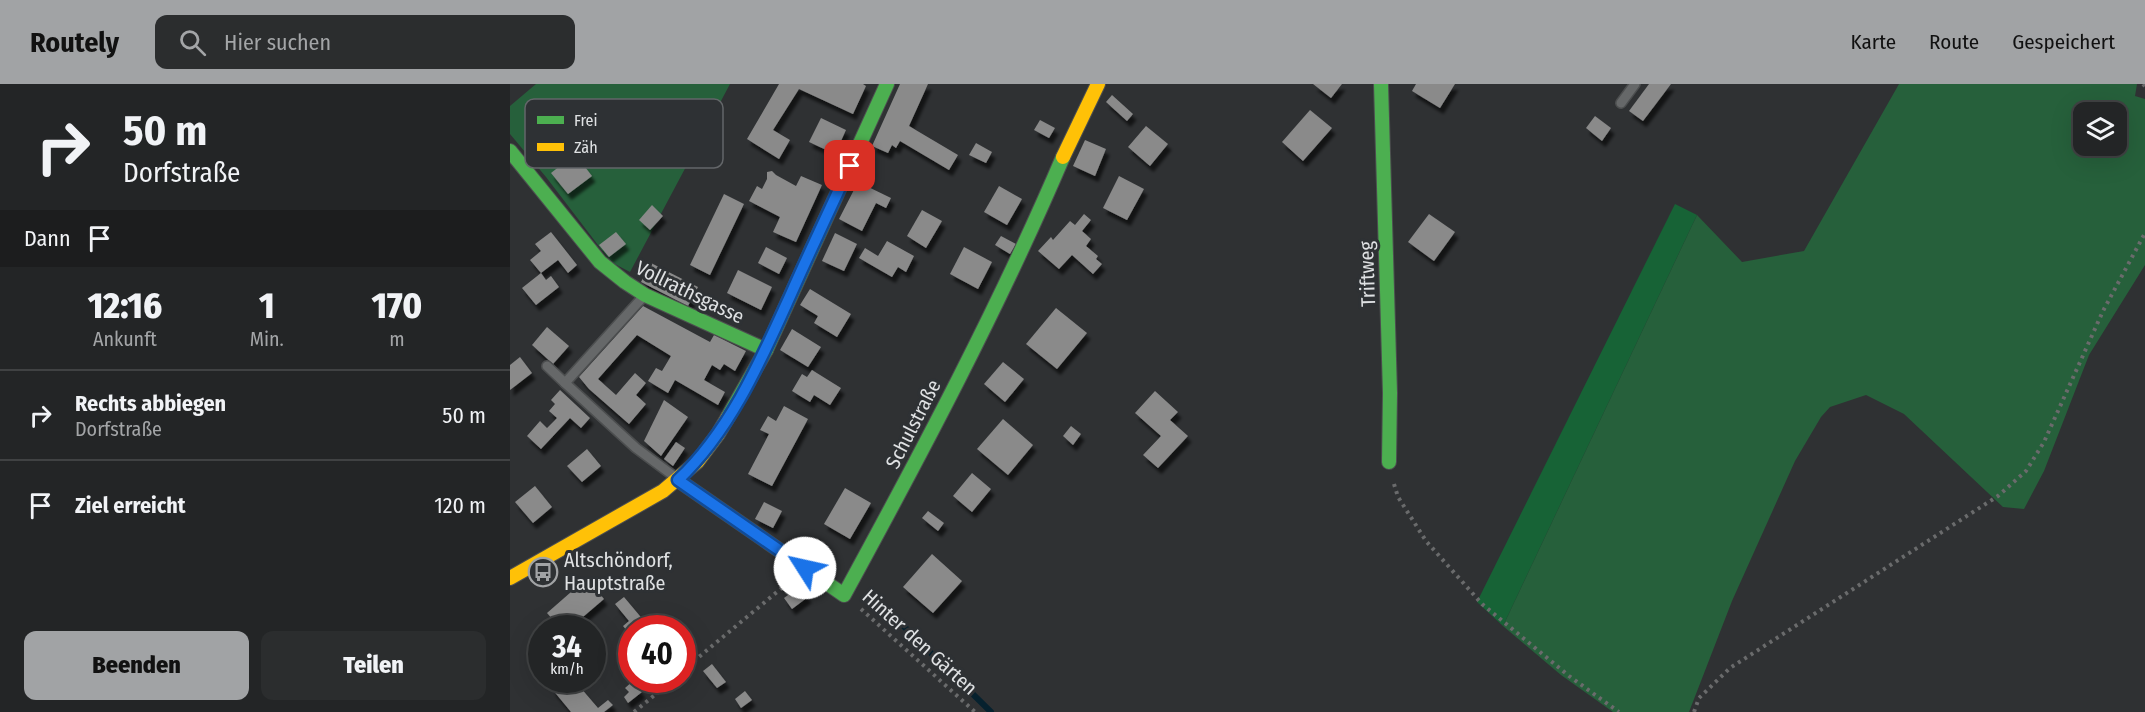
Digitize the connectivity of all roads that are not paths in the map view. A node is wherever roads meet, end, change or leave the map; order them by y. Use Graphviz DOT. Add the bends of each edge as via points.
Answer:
graph roads {
  1 [pos="887,84"];
  2 [pos="1098,84"];
  3 [pos="1380,84"];
  4 [pos="1635,84"];
  5 [pos="1622,103"];
  6 [pos="510,151"];
  7 [pos="645,295"];
  8 [pos="766,350"];
  9 [pos="547,366"];
  10 [pos="565,383"];
  11 [pos="1389,462"];
  12 [pos="678,480"];
  13 [pos="510,578"];
  1 -- 8 [label="street"];
  2 -- 12 [label="street, Schulstraße" via="991,314 844,595"];
  3 -- 11 [label="street, Triftweg"];
  4 -- 5 [label="lane"];
  6 -- 7 [label="street, Vollrathsgasse" via="600,262"];
  7 -- 8 [label="street, Vollrathsgasse"];
  7 -- 10 [label="lane"];
  8 -- 12 [label="street" via="718,434"];
  9 -- 10 [label="lane"];
  10 -- 12 [label="lane" via="636,448"];
  12 -- 13 [label="street"];
}
